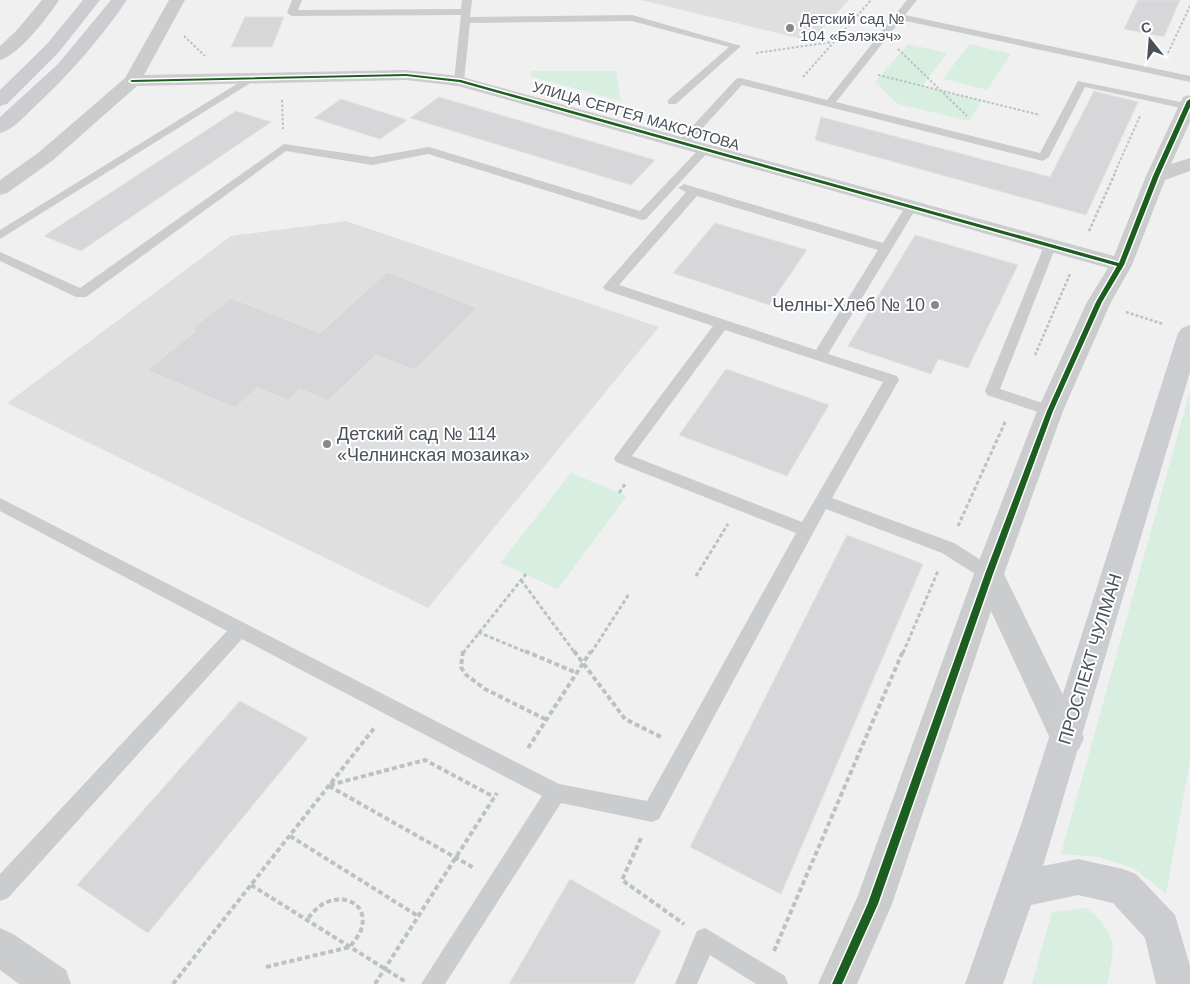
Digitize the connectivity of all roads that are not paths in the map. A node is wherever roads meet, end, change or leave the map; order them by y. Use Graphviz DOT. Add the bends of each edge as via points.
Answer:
graph roads {
  1 [pos="50,0"];
  2 [pos="92,0"];
  3 [pos="119,0"];
  4 [pos="177,0"];
  5 [pos="297,0"];
  6 [pos="467,0"];
  7 [pos="912,0"];
  8 [pos="465,16"];
  9 [pos="898,16"];
  10 [pos="0,55"];
  11 [pos="253,77"];
  12 [pos="1190,79"];
  13 [pos="459,81"];
  14 [pos="132,82"];
  15 [pos="0,100"];
  16 [pos="672,102"];
  17 [pos="829,104"];
  18 [pos="1189,104"];
  19 [pos="0,128"];
  20 [pos="682,144"];
  21 [pos="704,150"];
  22 [pos="1190,164"];
  23 [pos="1156,176"];
  24 [pos="672,184"];
  25 [pos="0,189"];
  26 [pos="694,191"];
  27 [pos="911,207"];
  28 [pos="0,236"];
  29 [pos="1050,246"];
  30 [pos="886,248"];
  31 [pos="0,256"];
  32 [pos="1121,265"];
  33 [pos="722,324"];
  34 [pos="1190,333"];
  35 [pos="819,356"];
  36 [pos="1050,411"];
  37 [pos="822,501"];
  38 [pos="0,504"];
  39 [pos="806,530"];
  40 [pos="988,574"];
  41 [pos="240,629"];
  42 [pos="1067,738"];
  43 [pos="556,793"];
  44 [pos="1019,889"];
  45 [pos="0,890"];
  46 [pos="0,947"];
  47 [pos="1190,958"];
  48 [pos="770,979"];
  49 [pos="52,984"];
  50 [pos="432,984"];
  51 [pos="686,984"];
  52 [pos="837,984"];
  53 [pos="984,984"];
  54 [pos="1175,984"];
  55 [pos="1185,984"];
  1 -- 10 [label="street" via="23,34"];
  2 -- 15 [label="main road" via="53,48"];
  3 -- 19 [label="main road" via="74,58"];
  4 -- 14 [label="street"];
  5 -- 8 [label="lane" via="292,13"];
  6 -- 8 [label="lane"];
  7 -- 9 [label="lane"];
  8 -- 13 [label="lane"];
  8 -- 16 [label="lane" via="632,18 736,46"];
  9 -- 12 [label="lane"];
  9 -- 17 [label="lane"];
  11 -- 13 [label="street, УЛИЦА СЕРГЕЯ МАКСЮТОВА" via="406,75"];
  11 -- 14 [label="street, УЛИЦА СЕРГЕЯ МАКСЮТОВА"];
  11 -- 28 [label="lane"];
  13 -- 20 [label="street, УЛИЦА СЕРГЕЯ МАКСЮТОВА"];
  14 -- 25 [label="street" via="45,157"];
  17 -- 18 [label="lane" via="1043,157 1082,83"];
  17 -- 20 [label="lane" via="740,82"];
  18 -- 23 [label="street"];
  20 -- 21 [label="street, УЛИЦА СЕРГЕЯ МАКСЮТОВА"];
  21 -- 24 [label="lane"];
  21 -- 27 [label="street, УЛИЦА СЕРГЕЯ МАКСЮТОВА"];
  22 -- 23 [label="street"];
  23 -- 32 [label="street"];
  24 -- 26 [label="lane"];
  24 -- 31 [label="lane" via="642,216 429,150 372,161 284,147 81,294"];
  26 -- 30 [label="lane"];
  26 -- 33 [label="lane" via="610,286"];
  27 -- 29 [label="street, УЛИЦА СЕРГЕЯ МАКСЮТОВА"];
  27 -- 30 [label="lane"];
  29 -- 32 [label="street, УЛИЦА СЕРГЕЯ МАКСЮТОВА"];
  29 -- 36 [label="lane" via="992,391"];
  30 -- 35 [label="lane"];
  32 -- 36 [label="street" via="1099,302"];
  33 -- 35 [label="lane"];
  33 -- 39 [label="lane" via="622,458"];
  34 -- 42 [label="main road, ПРОСПЕКТ ЧУЛМАН" via="1153,446"];
  35 -- 37 [label="lane" via="892,380"];
  36 -- 40 [label="street"];
  37 -- 39 [label="lane"];
  37 -- 40 [label="lane" via="948,548"];
  38 -- 41 [label="lane"];
  39 -- 43 [label="lane" via="652,812"];
  40 -- 42 [label="street"];
  40 -- 52 [label="street" via="873,904"];
  41 -- 43 [label="lane"];
  41 -- 45 [label="lane"];
  42 -- 44 [label="main road, ПРОСПЕКТ ЧУЛМАН"];
  43 -- 50 [label="lane"];
  44 -- 53 [label="main road, ПРОСПЕКТ ЧУЛМАН"];
  44 -- 54 [label="main road" via="1078,877 1123,887 1162,928"];
  46 -- 49 [label="street"];
  47 -- 55 [label="main road"];
  48 -- 51 [label="lane" via="705,939"];
}
